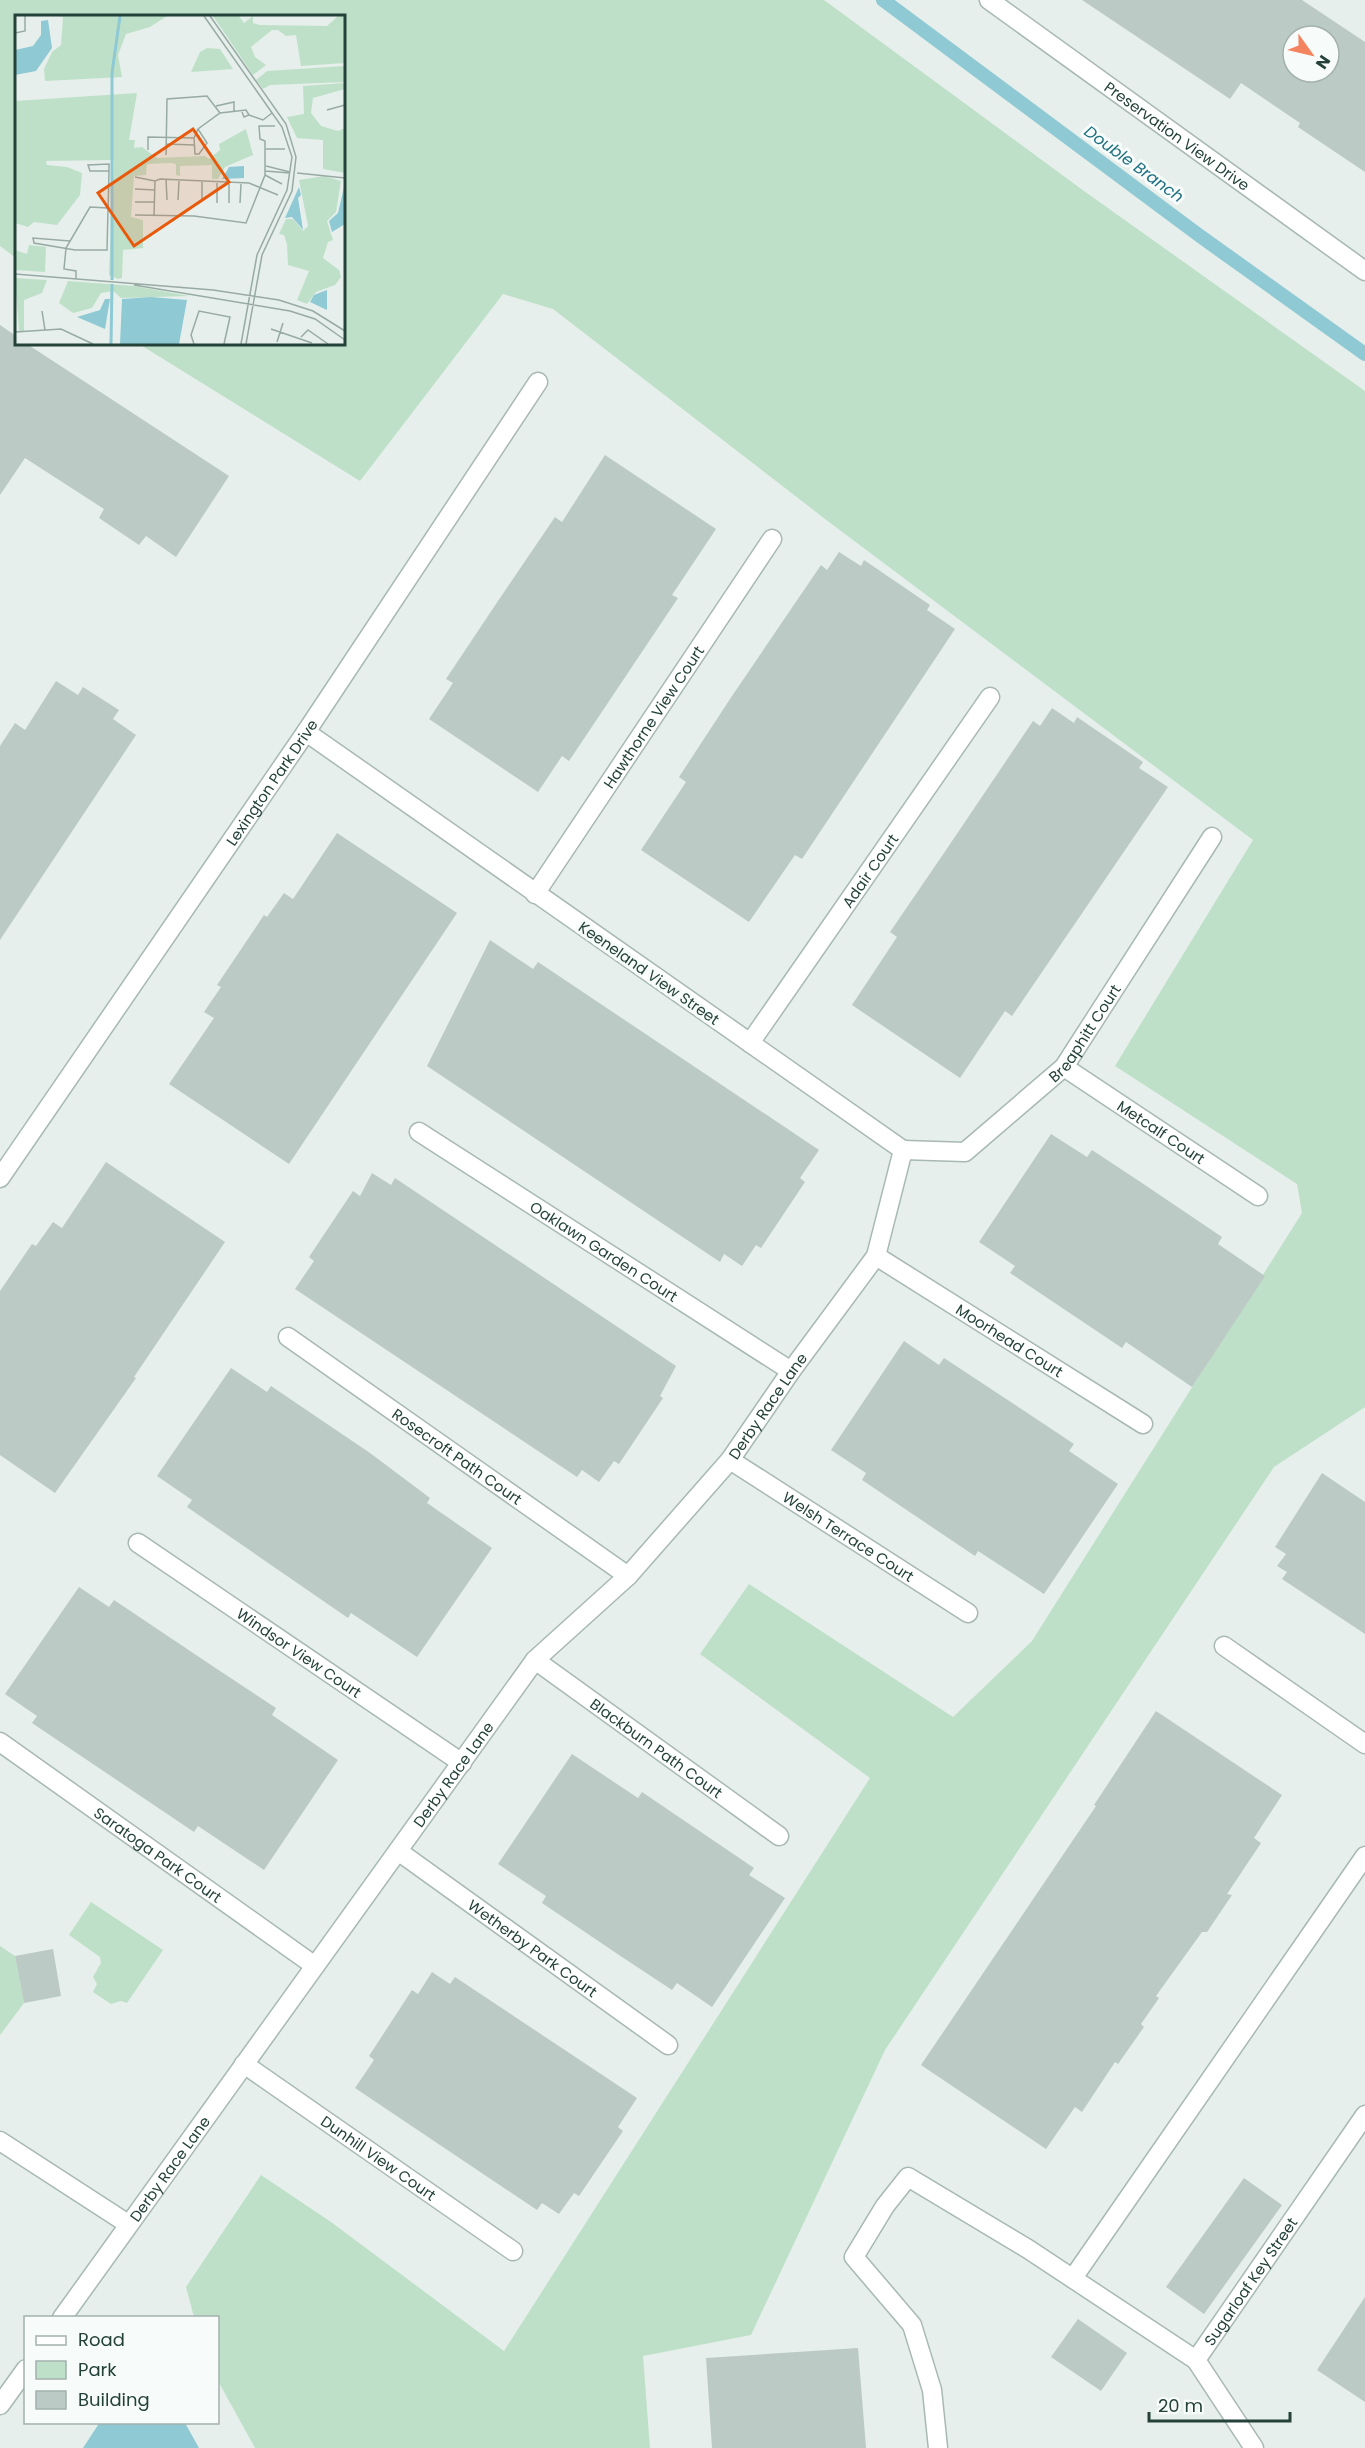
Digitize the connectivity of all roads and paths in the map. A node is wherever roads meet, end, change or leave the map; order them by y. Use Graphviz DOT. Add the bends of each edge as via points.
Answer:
graph roads {
  1 [pos="992,1"];
  2 [pos="1365,271"];
  3 [pos="538,382"];
  4 [pos="772,539"];
  5 [pos="990,697"];
  6 [pos="306,732"];
  7 [pos="1212,837"];
  8 [pos="535,894"];
  9 [pos="750,1043"];
  10 [pos="1064,1067"];
  11 [pos="419,1132"];
  12 [pos="903,1150"];
  13 [pos="0,1178"];
  14 [pos="1258,1196"];
  15 [pos="876,1256"];
  16 [pos="288,1337"];
  17 [pos="791,1371"];
  18 [pos="1143,1424"];
  19 [pos="730,1460"];
  20 [pos="138,1543"];
  21 [pos="628,1576"];
  22 [pos="968,1613"];
  23 [pos="1224,1646"];
  24 [pos="535,1660"];
  25 [pos="0,1742"];
  26 [pos="1365,1744"];
  27 [pos="462,1762"];
  28 [pos="779,1836"];
  29 [pos="398,1851"];
  30 [pos="1365,1856"];
  31 [pos="315,1966"];
  32 [pos="668,2045"];
  33 [pos="244,2064"];
  34 [pos="1365,2115"];
  35 [pos="0,2141"];
  36 [pos="128,2224"];
  37 [pos="513,2251"];
  38 [pos="1073,2278"];
  39 [pos="63,2316"];
  40 [pos="1196,2360"];
  41 [pos="24,2372"];
  42 [pos="0,2405"];
  43 [pos="938,2448"];
  44 [pos="1254,2448"];
  1 -- 2 [label="street, Preservation View Drive"];
  3 -- 6 [label="street, Lexington Park Drive"];
  4 -- 8 [label="street, Hawthorne View Court"];
  5 -- 9 [label="street, Adair Court"];
  6 -- 8 [label="street, Keeneland View Street"];
  6 -- 13 [label="street, Lexington Park Drive"];
  7 -- 10 [label="street, Breaphitt Court"];
  8 -- 9 [label="street, Keeneland View Street"];
  9 -- 12 [label="street, Keeneland View Street"];
  10 -- 12 [label="street, Breaphitt Court" via="965,1152"];
  10 -- 14 [label="street, Metcalf Court"];
  11 -- 17 [label="street, Oaklawn Garden Court"];
  12 -- 15 [label="street"];
  15 -- 17 [label="street, Derby Race Lane"];
  15 -- 18 [label="street, Moorhead Court"];
  16 -- 21 [label="street, Rosecroft Path Court"];
  17 -- 19 [label="street, Derby Race Lane"];
  19 -- 21 [label="street, Derby Race Lane"];
  19 -- 22 [label="street, Welsh Terrace Court"];
  20 -- 27 [label="street, Windsor View Court"];
  21 -- 24 [label="street, Derby Race Lane"];
  23 -- 26 [label="street"];
  24 -- 27 [label="street, Derby Race Lane"];
  24 -- 28 [label="street, Blackburn Path Court"];
  25 -- 31 [label="street, Saratoga Park Court"];
  27 -- 29 [label="street, Derby Race Lane"];
  29 -- 31 [label="street, Derby Race Lane"];
  29 -- 32 [label="street, Wetherby Park Court"];
  30 -- 38 [label="street"];
  31 -- 33 [label="street, Derby Race Lane"];
  33 -- 36 [label="street, Derby Race Lane"];
  33 -- 37 [label="street, Dunhill View Court"];
  34 -- 40 [label="street, Sugarloaf Key Street"];
  35 -- 36 [label="street"];
  36 -- 39 [label="street, Derby Race Lane"];
  38 -- 40 [label="street"];
  38 -- 43 [label="street" via="908,2177 891,2198 854,2257 912,2325 932,2390"];
  40 -- 44 [label="street, Sugarloaf Key Street"];
  41 -- 42 [label="street"];
}
